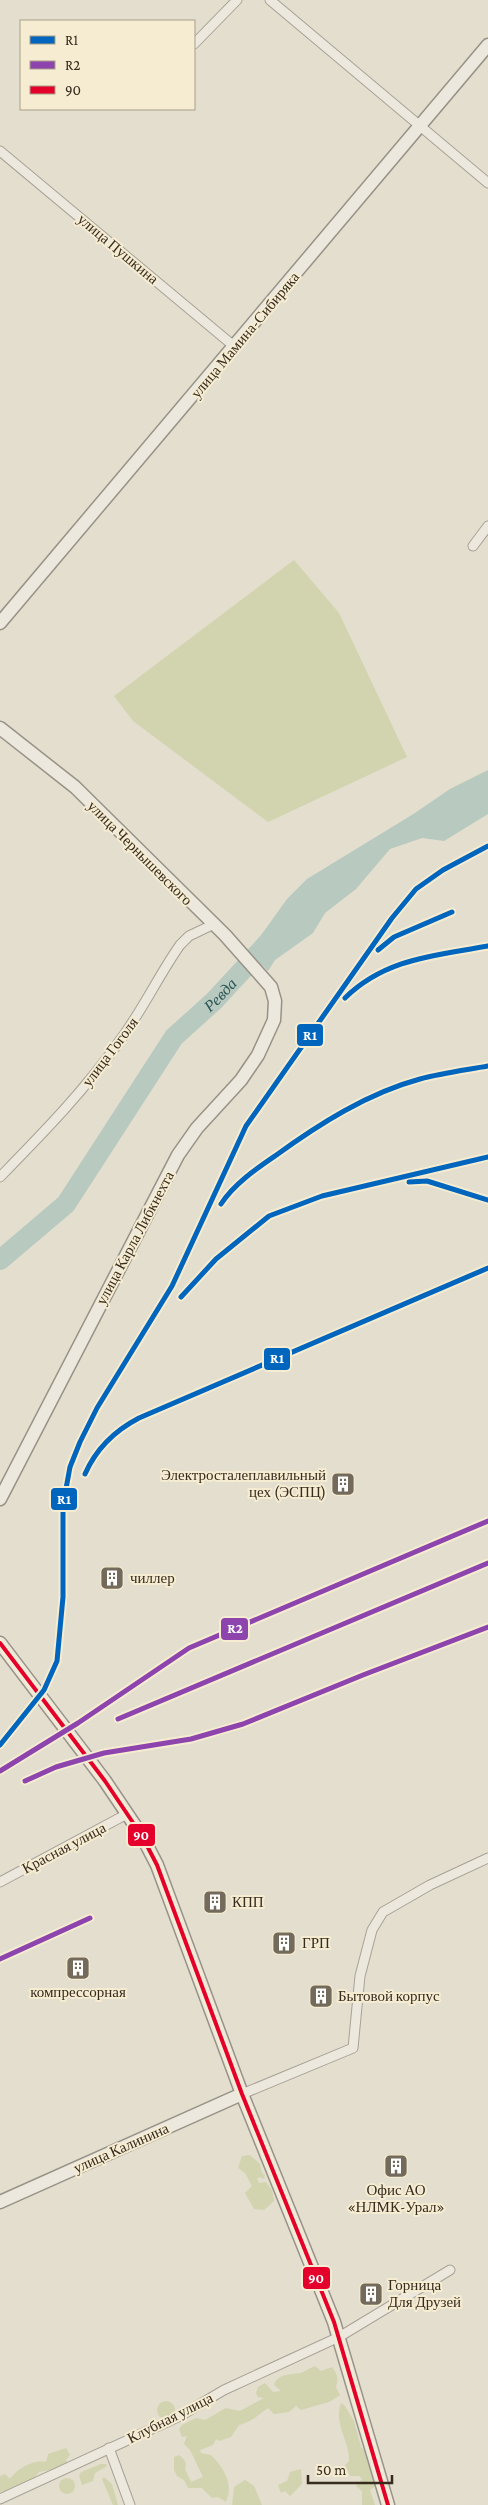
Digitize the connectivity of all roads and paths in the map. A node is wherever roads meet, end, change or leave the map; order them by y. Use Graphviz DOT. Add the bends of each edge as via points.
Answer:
graph roads {
  1 [pos="237,0"];
  2 [pos="270,0"];
  3 [pos="195,43"];
  4 [pos="488,45"];
  5 [pos="420,125"];
  6 [pos="0,151"];
  7 [pos="488,183"];
  8 [pos="235,347"];
  9 [pos="488,526"];
  10 [pos="473,546"];
  11 [pos="0,623"];
  12 [pos="0,728"];
  13 [pos="212,925"];
  14 [pos="272,987"];
  15 [pos="0,1177"];
  16 [pos="0,1500"];
  17 [pos="0,1643"];
  18 [pos="127,1814"];
  19 [pos="488,1858"];
  20 [pos="0,1882"];
  21 [pos="242,2094"];
  22 [pos="0,2202"];
  23 [pos="450,2270"];
  24 [pos="339,2337"];
  25 [pos="109,2448"];
  26 [pos="0,2499"];
  27 [pos="130,2505"];
  28 [pos="388,2505"];
  1 -- 3 [label="street"];
  2 -- 5 [label="street"];
  4 -- 5 [label="main road, улица Мамина-Сибиряка"];
  5 -- 7 [label="street"];
  5 -- 8 [label="main road, улица Мамина-Сибиряка"];
  6 -- 8 [label="street, улица Пушкина"];
  8 -- 11 [label="main road, улица Мамина-Сибиряка"];
  9 -- 10 [label="street"];
  12 -- 13 [label="main road, улица Чернышевского" via="75,787"];
  13 -- 14 [label="main road, улица Чернышевского"];
  13 -- 15 [label="street, улица Гоголя" via="180,944 103,1064"];
  14 -- 16 [label="main road, улица Карла Либкнехта" via="274,1020 258,1055 178,1155"];
  17 -- 18 [label="main road"];
  18 -- 20 [label="street, Красная улица"];
  18 -- 21 [label="main road" via="157,1865"];
  19 -- 21 [label="street" via="430,1885 383,1912 372,1930 360,1976 353,2048"];
  21 -- 22 [label="main road, улица Калинина"];
  21 -- 24 [label="main road"];
  23 -- 24 [label="street, Клубная улица"];
  24 -- 25 [label="street, Клубная улица"];
  24 -- 28 [label="main road"];
  25 -- 26 [label="street, Клубная улица"];
  25 -- 27 [label="street"];
}
